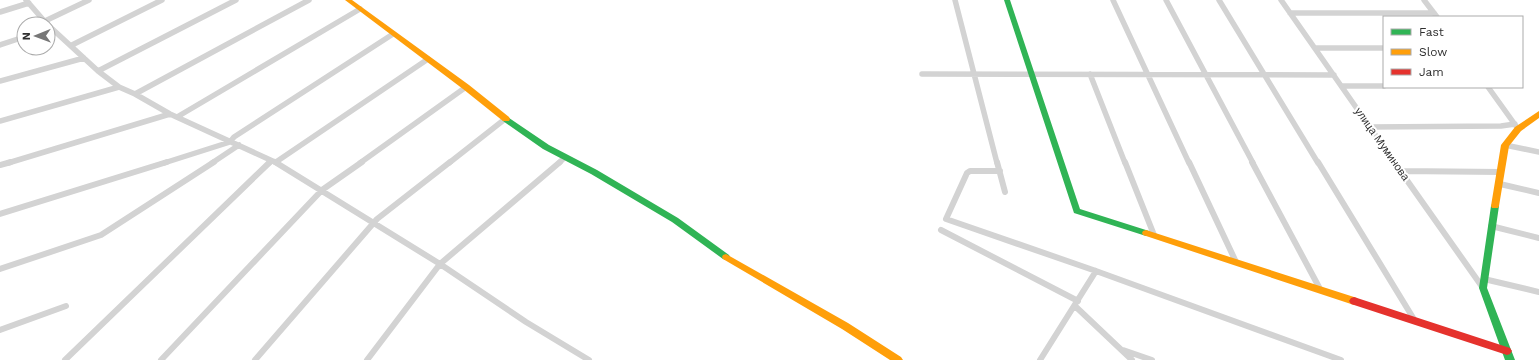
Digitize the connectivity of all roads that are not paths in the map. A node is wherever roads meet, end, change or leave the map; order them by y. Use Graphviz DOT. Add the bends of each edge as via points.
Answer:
graph roads {
  1 [pos="89,0"];
  2 [pos="162,0"];
  3 [pos="236,0"];
  4 [pos="309,0"];
  5 [pos="348,0"];
  6 [pos="955,0"];
  7 [pos="1007,0"];
  8 [pos="1113,0"];
  9 [pos="1166,0"];
  10 [pos="1219,0"];
  11 [pos="1281,0"];
  12 [pos="1424,0"];
  13 [pos="28,1"];
  14 [pos="360,9"];
  15 [pos="0,12"];
  16 [pos="1290,12"];
  17 [pos="1435,15"];
  18 [pos="40,16"];
  19 [pos="56,20"];
  20 [pos="56,32"];
  21 [pos="394,34"];
  22 [pos="16,40"];
  23 [pos="72,45"];
  24 [pos="0,46"];
  25 [pos="1315,48"];
  26 [pos="1383,48"];
  27 [pos="84,58"];
  28 [pos="428,59"];
  29 [pos="98,71"];
  30 [pos="1030,73"];
  31 [pos="922,74"];
  32 [pos="973,74"];
  33 [pos="1090,74"];
  34 [pos="1148,74"];
  35 [pos="1206,74"];
  36 [pos="1264,74"];
  37 [pos="1334,75"];
  38 [pos="0,81"];
  39 [pos="1342,86"];
  40 [pos="1383,86"];
  41 [pos="119,87"];
  42 [pos="466,87"];
  43 [pos="1489,88"];
  44 [pos="135,94"];
  45 [pos="170,114"];
  46 [pos="1539,115"];
  47 [pos="177,117"];
  48 [pos="505,119"];
  49 [pos="0,121"];
  50 [pos="1370,127"];
  51 [pos="1517,127"];
  52 [pos="230,142"];
  53 [pos="239,145"];
  54 [pos="1505,145"];
  55 [pos="1539,152"];
  56 [pos="564,158"];
  57 [pos="274,161"];
  58 [pos="0,165"];
  59 [pos="1000,171"];
  60 [pos="1401,171"];
  61 [pos="1501,172"];
  62 [pos="1500,184"];
  63 [pos="322,190"];
  64 [pos="1005,192"];
  65 [pos="1539,193"];
  66 [pos="0,214"];
  67 [pos="375,224"];
  68 [pos="1491,226"];
  69 [pos="941,230"];
  70 [pos="1154,235"];
  71 [pos="1539,238"];
  72 [pos="1236,262"];
  73 [pos="440,264"];
  74 [pos="0,268"];
  75 [pos="1096,271"];
  76 [pos="1484,279"];
  77 [pos="1483,288"];
  78 [pos="1320,289"];
  79 [pos="1539,292"];
  80 [pos="1077,304"];
  81 [pos="66,306"];
  82 [pos="1415,321"];
  83 [pos="0,330"];
  84 [pos="1120,349"];
  85 [pos="1507,351"];
  86 [pos="65,360"];
  87 [pos="161,360"];
  88 [pos="254,360"];
  89 [pos="367,360"];
  90 [pos="589,360"];
  91 [pos="898,360"];
  92 [pos="1040,360"];
  93 [pos="1132,360"];
  94 [pos="1152,360"];
  95 [pos="1341,360"];
  96 [pos="1510,360"];
  1 -- 19 [label="street"];
  2 -- 23 [label="street"];
  3 -- 29 [label="street"];
  4 -- 44 [label="street"];
  5 -- 14 [label="street"];
  6 -- 32 [label="street"];
  7 -- 30 [label="street"];
  8 -- 34 [label="street"];
  9 -- 35 [label="street"];
  10 -- 36 [label="street"];
  11 -- 16 [label="street, улица Муминова"];
  12 -- 17 [label="street"];
  13 -- 15 [label="street"];
  13 -- 18 [label="street"];
  14 -- 21 [label="street"];
  14 -- 47 [label="street"];
  16 -- 17 [label="street"];
  16 -- 25 [label="street, улица Муминова"];
  20 -- 23 [label="street"];
  21 -- 28 [label="street"];
  21 -- 52 [label="street"];
  22 -- 24 [label="street"];
  23 -- 27 [label="street"];
  25 -- 26 [label="street"];
  25 -- 37 [label="street, улица Муминова"];
  27 -- 29 [label="street"];
  27 -- 38 [label="street"];
  28 -- 42 [label="street"];
  28 -- 57 [label="street"];
  29 -- 41 [label="street"];
  30 -- 32 [label="street"];
  30 -- 33 [label="street"];
  30 -- 70 [label="street" via="1077,211"];
  31 -- 32 [label="street"];
  32 -- 59 [label="street"];
  33 -- 34 [label="street"];
  33 -- 70 [label="street"];
  34 -- 35 [label="street"];
  34 -- 72 [label="street"];
  35 -- 36 [label="street"];
  35 -- 78 [label="street"];
  36 -- 37 [label="street"];
  36 -- 82 [label="street"];
  37 -- 39 [label="street, улица Муминова"];
  39 -- 40 [label="street"];
  39 -- 50 [label="street, улица Муминова"];
  41 -- 44 [label="street"];
  41 -- 49 [label="street"];
  42 -- 48 [label="street"];
  42 -- 63 [label="street"];
  43 -- 51 [label="street"];
  44 -- 45 [label="street"];
  45 -- 47 [label="street"];
  45 -- 58 [label="street"];
  46 -- 51 [label="street"];
  47 -- 52 [label="street"];
  48 -- 56 [label="street"];
  48 -- 67 [label="street" via="377,219"];
  50 -- 51 [label="street"];
  50 -- 60 [label="street, улица Муминова"];
  51 -- 54 [label="street"];
  52 -- 53 [label="street"];
  52 -- 66 [label="street"];
  53 -- 57 [label="street"];
  53 -- 74 [label="street" via="101,235"];
  54 -- 55 [label="street"];
  54 -- 61 [label="street"];
  56 -- 73 [label="street"];
  56 -- 91 [label="street" via="594,172 670,216 731,260"];
  57 -- 63 [label="street"];
  57 -- 86 [label="street"];
  59 -- 64 [label="street"];
  59 -- 75 [label="street" via="967,173 946,219"];
  60 -- 61 [label="street"];
  60 -- 77 [label="street, улица Муминова"];
  61 -- 62 [label="street"];
  62 -- 65 [label="street"];
  62 -- 68 [label="street"];
  63 -- 67 [label="street"];
  63 -- 87 [label="street"];
  67 -- 73 [label="street"];
  67 -- 88 [label="street"];
  68 -- 71 [label="street"];
  68 -- 76 [label="street"];
  69 -- 80 [label="street"];
  70 -- 72 [label="street"];
  72 -- 78 [label="street"];
  73 -- 89 [label="street"];
  73 -- 90 [label="street" via="526,322"];
  75 -- 80 [label="street"];
  75 -- 95 [label="street"];
  76 -- 77 [label="street"];
  76 -- 79 [label="street"];
  77 -- 85 [label="street"];
  78 -- 82 [label="street"];
  80 -- 84 [label="street"];
  80 -- 92 [label="street"];
  81 -- 83 [label="street"];
  82 -- 85 [label="street"];
  84 -- 93 [label="street"];
  84 -- 94 [label="street"];
  85 -- 96 [label="street"];
}
